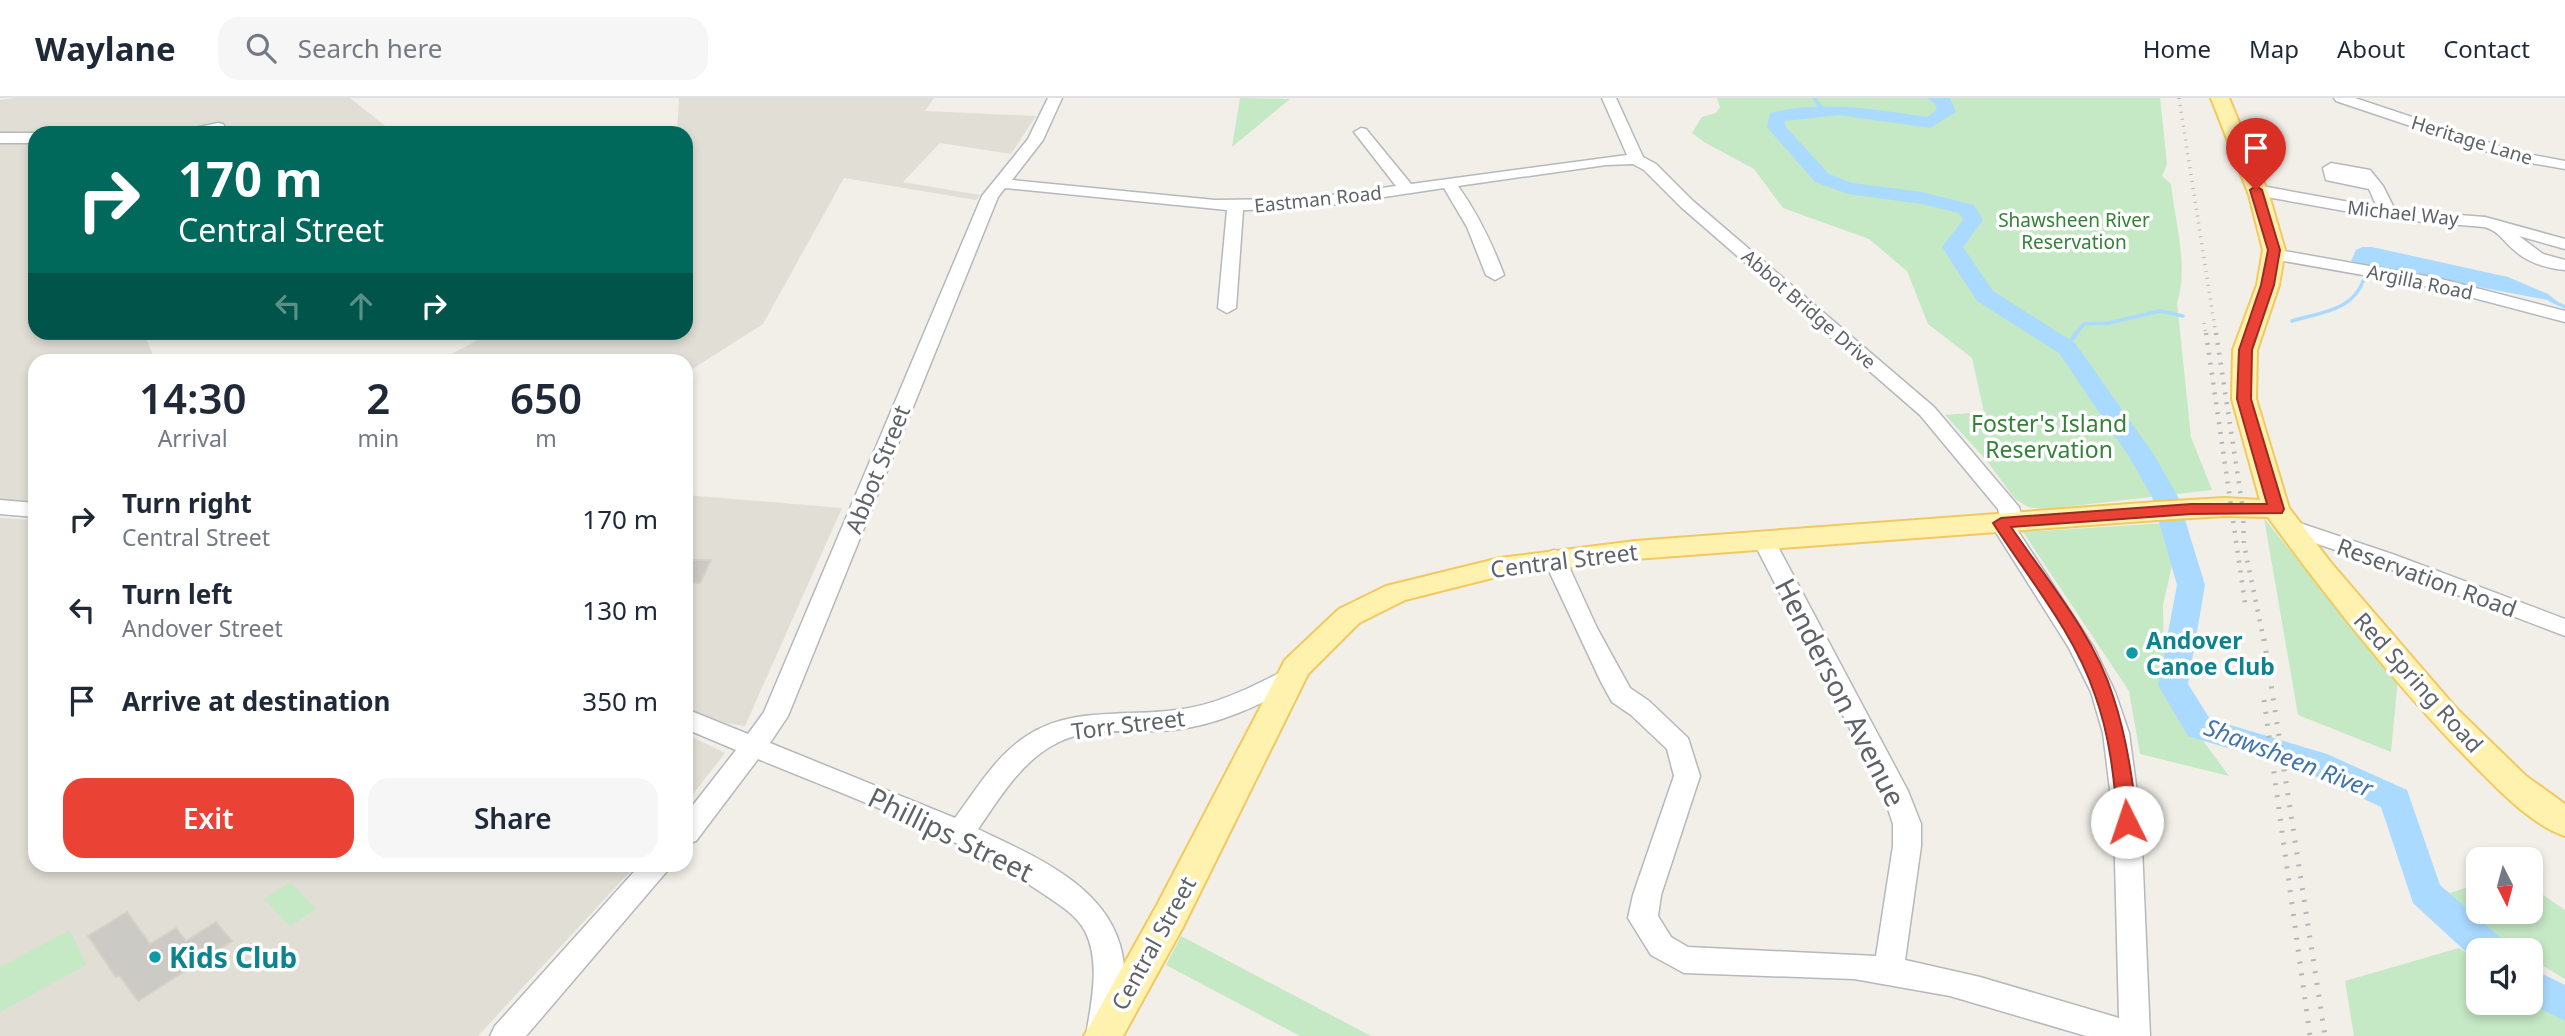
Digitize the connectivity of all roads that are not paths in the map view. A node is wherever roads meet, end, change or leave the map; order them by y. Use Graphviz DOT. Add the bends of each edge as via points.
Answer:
graph roads {
  1 [pos="1055,98"];
  2 [pos="1609,98"];
  3 [pos="2220,98"];
  4 [pos="2341,98"];
  5 [pos="1361,132"];
  6 [pos="0,138"];
  7 [pos="28,138"];
  8 [pos="1636,159"];
  9 [pos="2564,165"];
  10 [pos="999,183"];
  11 [pos="1448,183"];
  12 [pos="2375,186"];
  13 [pos="1407,189"];
  14 [pos="2257,192"];
  15 [pos="1235,206"];
  16 [pos="2389,214"];
  17 [pos="2503,227"];
  18 [pos="2565,244"];
  19 [pos="2273,254"];
  20 [pos="2565,265"];
  21 [pos="1494,275"];
  22 [pos="1227,308"];
  23 [pos="2565,317"];
  24 [pos="0,507"];
  25 [pos="28,509"];
  26 [pos="2282,518"];
  27 [pos="2006,523"];
  28 [pos="1764,541"];
  29 [pos="1554,558"];
  30 [pos="2565,628"];
  31 [pos="1290,678"];
  32 [pos="693,722"];
  33 [pos="754,747"];
  34 [pos="2565,822"];
  35 [pos="693,824"];
  36 [pos="960,833"];
  37 [pos="652,872"];
  38 [pos="1889,971"];
  39 [pos="506,1036"];
  40 [pos="1102,1036"];
  41 [pos="2132,1036"];
  1 -- 10 [label="street, Abbot Street" via="1035,140"];
  2 -- 8 [label="street, Abbot Bridge Drive"];
  3 -- 14 [label="main road"];
  4 -- 9 [label="street, Heritage Lane" via="2514,156"];
  5 -- 13 [label="street"];
  6 -- 7 [label="street"];
  8 -- 11 [label="street, Eastman Road"];
  8 -- 27 [label="street, Abbot Bridge Drive" via="1650,166 1687,204 1927,411 2008,507"];
  10 -- 15 [label="street, Eastman Road"];
  10 -- 33 [label="street, Abbot Street" via="963,259 775,716"];
  11 -- 13 [label="street, Eastman Road"];
  11 -- 21 [label="street" via="1468,209"];
  12 -- 16 [label="street"];
  13 -- 15 [label="street, Eastman Road" via="1304,204"];
  14 -- 16 [label="street, Michael Way"];
  14 -- 19 [label="main road"];
  15 -- 22 [label="street"];
  16 -- 17 [label="street, Michael Way" via="2460,218"];
  17 -- 18 [label="street, Michael Way"];
  17 -- 20 [label="street" via="2513,242 2535,257"];
  19 -- 23 [label="street, Argilla Road" via="2437,283"];
  19 -- 26 [label="main road" via="2268,285 2245,350 2244,399"];
  24 -- 25 [label="street"];
  26 -- 27 [label="main road, Central Street" via="2191,509"];
  26 -- 30 [label="street, Reservation Road"];
  26 -- 34 [label="main road, Red Spring Road" via="2446,717 2514,785"];
  27 -- 28 [label="main road, Central Street"];
  27 -- 41 [label="street, Abbot Bridge Drive" via="2079,640 2104,694 2122,765 2134,970"];
  28 -- 29 [label="main road, Central Street"];
  28 -- 38 [label="street, Henderson Avenue" via="1895,791 1907,824"];
  29 -- 31 [label="main road, Central Street" via="1456,576 1396,593 1349,616"];
  29 -- 38 [label="street" via="1622,695 1663,727 1679,744 1685,760 1687,776 1643,918 1661,946 1684,960"];
  31 -- 36 [label="street, Torr Street" via="1217,713 1112,723 1049,735 1021,754"];
  31 -- 40 [label="main road, Central Street" via="1170,916"];
  32 -- 33 [label="street, Phillips Street"];
  33 -- 35 [label="street, Abbot Street"];
  33 -- 36 [label="street, Phillips Street"];
  36 -- 40 [label="street, Phillips Street" via="1021,864 1080,903 1095,921 1109,966"];
  37 -- 39 [label="street"];
  38 -- 41 [label="street"];
}
